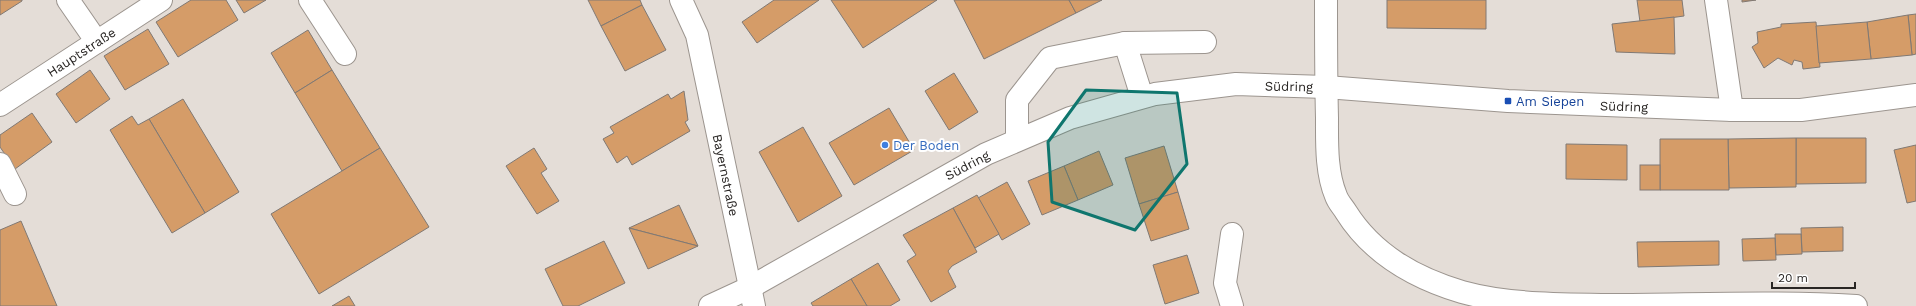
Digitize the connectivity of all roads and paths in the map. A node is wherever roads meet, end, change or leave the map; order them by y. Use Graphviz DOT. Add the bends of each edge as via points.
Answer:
graph roads {
  1 [pos="68,0"];
  2 [pos="161,0"];
  3 [pos="310,0"];
  4 [pos="681,0"];
  5 [pos="1326,0"];
  6 [pos="1716,0"];
  7 [pos="97,42"];
  8 [pos="1205,42"];
  9 [pos="1125,43"];
  10 [pos="345,54"];
  11 [pos="1326,87"];
  12 [pos="1916,95"];
  13 [pos="1142,97"];
  14 [pos="0,105"];
  15 [pos="1732,110"];
  16 [pos="1018,140"];
  17 [pos="0,164"];
  18 [pos="15,194"];
  19 [pos="1232,234"];
  20 [pos="752,297"];
  21 [pos="710,306"];
  22 [pos="1232,306"];
  23 [pos="1856,306"];
  1 -- 7 [label="street"];
  2 -- 7 [label="street, Hauptstraße"];
  3 -- 10 [label="street"];
  4 -- 20 [label="street, Bayernstraße" via="697,35"];
  5 -- 11 [label="street"];
  6 -- 15 [label="street"];
  7 -- 14 [label="street, Hauptstraße"];
  8 -- 9 [label="street"];
  9 -- 13 [label="street"];
  9 -- 16 [label="street" via="1050,58 1017,100"];
  11 -- 13 [label="street, Südring" via="1236,84"];
  11 -- 15 [label="street, Südring" via="1508,100"];
  11 -- 23 [label="street" via="1327,145 1336,197 1371,244 1388,258 1436,284 1502,300 1570,304 1772,303"];
  12 -- 15 [label="street, Südring" via="1801,110"];
  13 -- 16 [label="street, Südring" via="1070,118"];
  16 -- 20 [label="street, Südring" via="986,154"];
  17 -- 18 [label="street"];
  19 -- 22 [label="street" via="1225,283"];
  20 -- 21 [label="street, Südring"];
}
